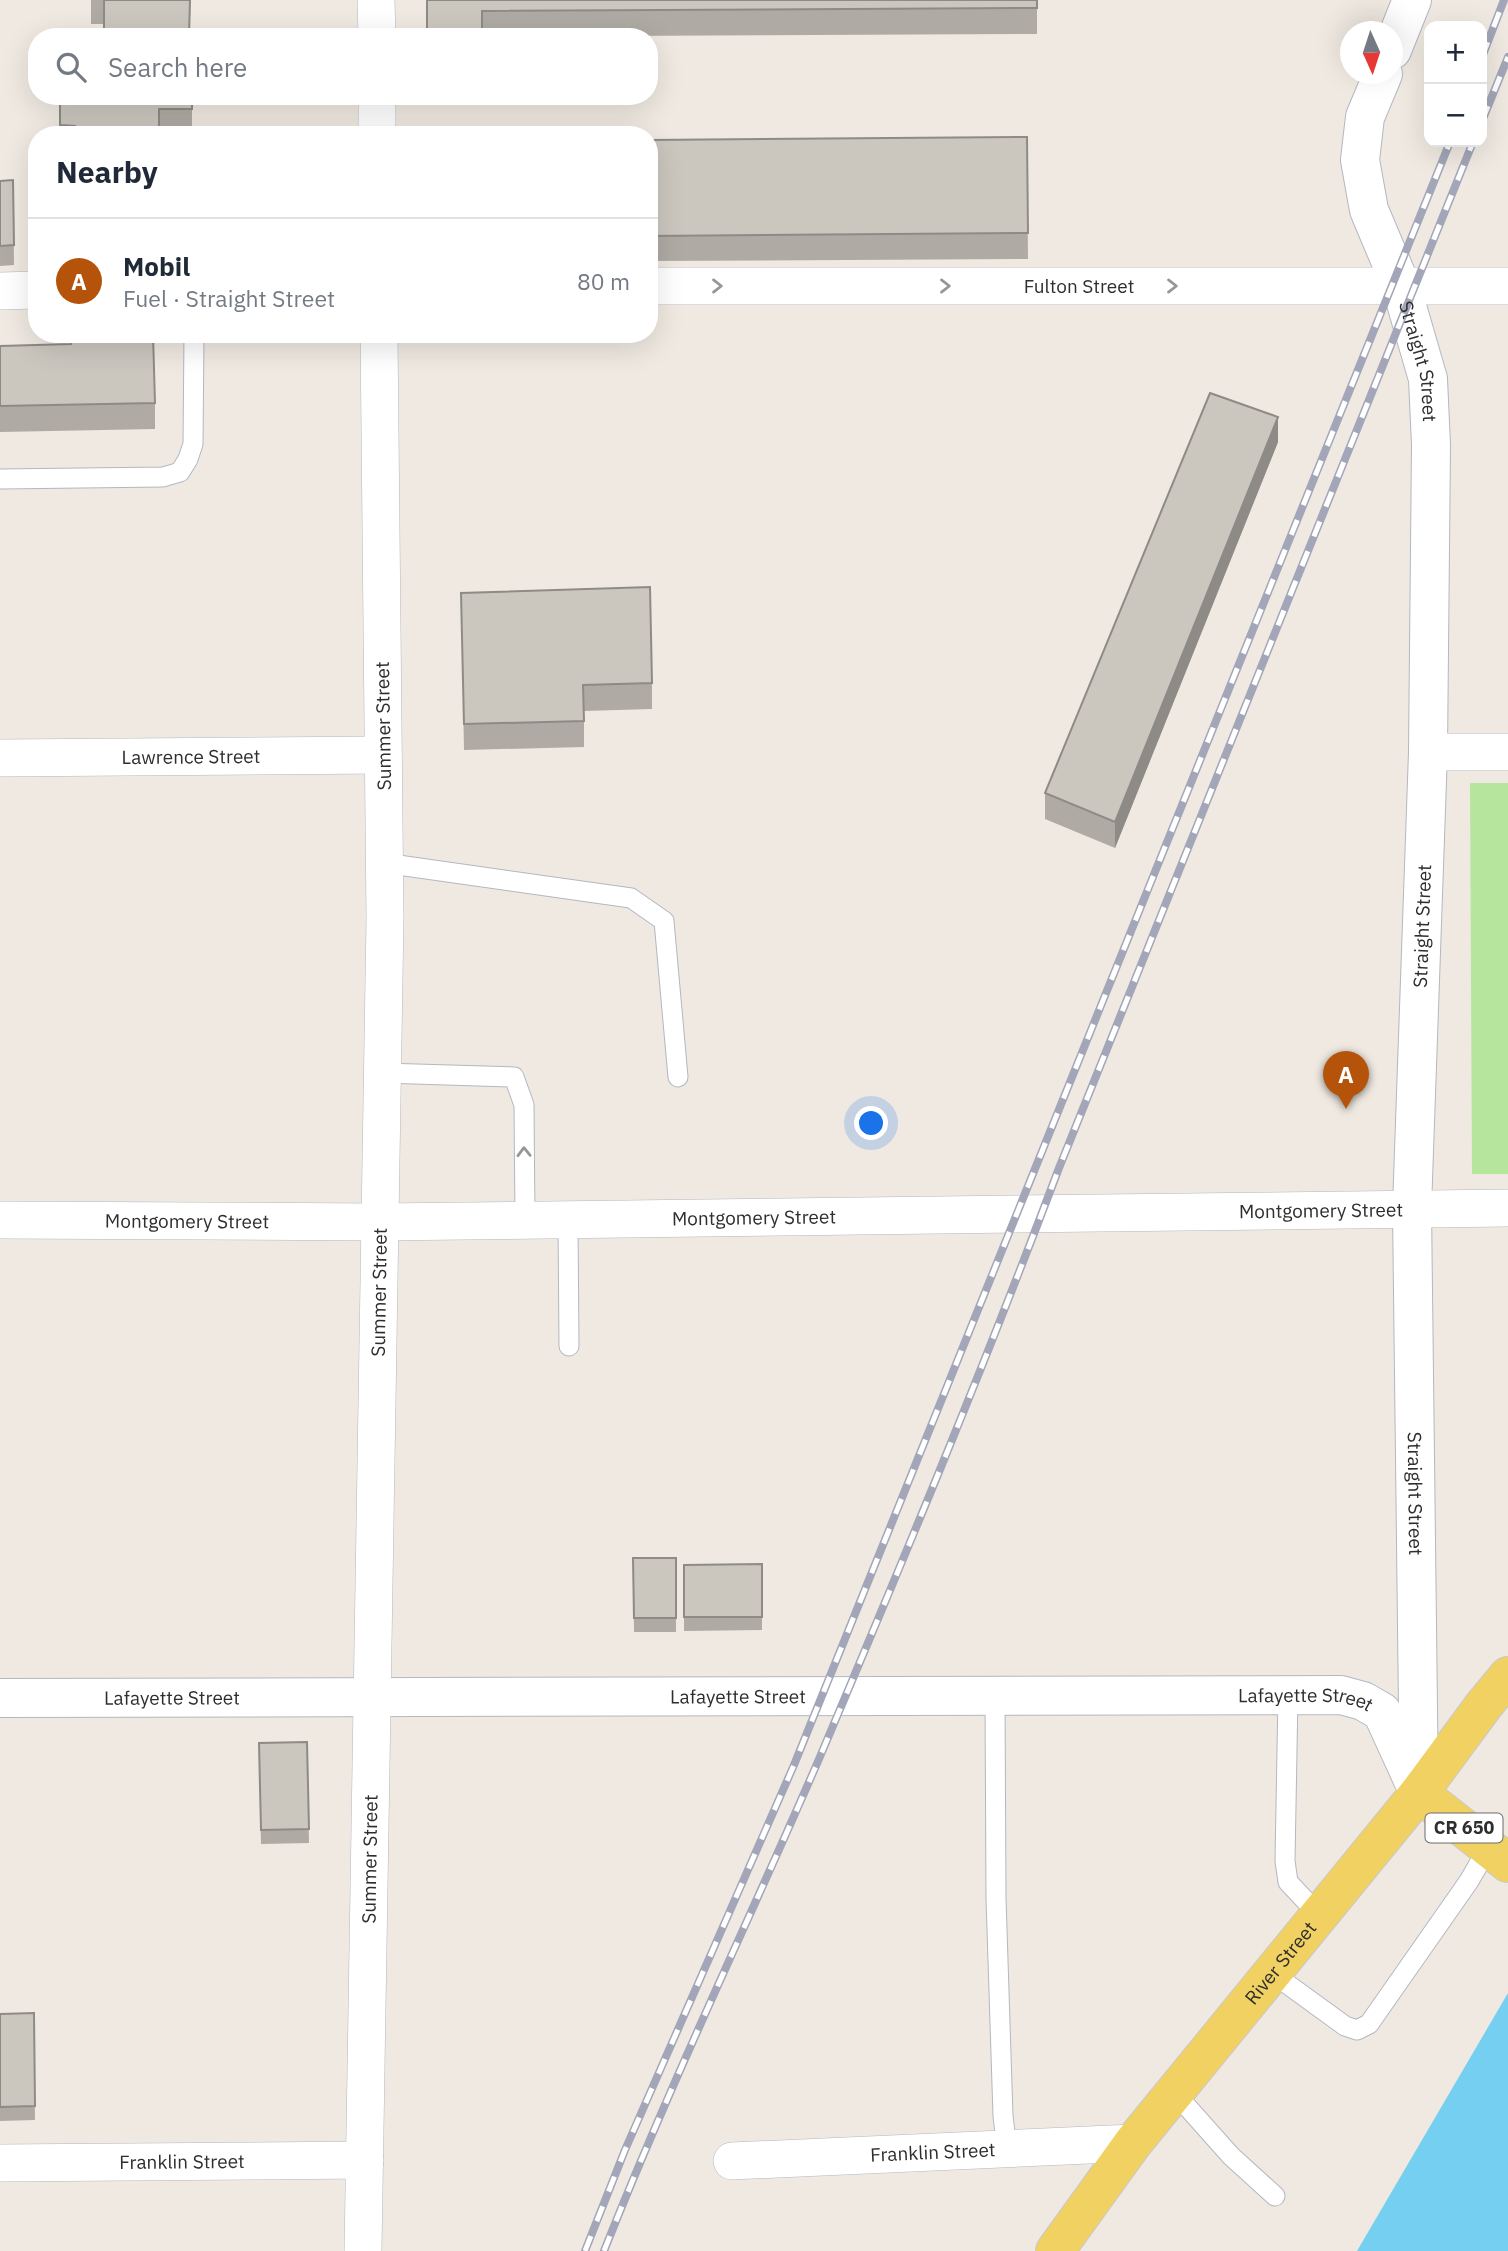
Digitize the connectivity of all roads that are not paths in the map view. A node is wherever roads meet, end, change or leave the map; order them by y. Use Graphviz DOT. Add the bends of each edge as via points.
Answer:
graph roads {
  1 [pos="376,0"];
  2 [pos="1412,0"];
  3 [pos="1403,22"];
  4 [pos="377,28"];
  5 [pos="1379,84"];
  6 [pos="377,105"];
  7 [pos="377,126"];
  8 [pos="658,286"];
  9 [pos="1401,286"];
  10 [pos="1508,286"];
  11 [pos="28,290"];
  12 [pos="0,291"];
  13 [pos="194,343"];
  14 [pos="379,343"];
  15 [pos="0,479"];
  16 [pos="1428,752"];
  17 [pos="1508,752"];
  18 [pos="383,755"];
  19 [pos="0,758"];
  20 [pos="384,863"];
  21 [pos="382,1073"];
  22 [pos="678,1077"];
  23 [pos="1412,1208"];
  24 [pos="1508,1208"];
  25 [pos="0,1220"];
  26 [pos="525,1220"];
  27 [pos="568,1220"];
  28 [pos="380,1222"];
  29 [pos="569,1346"];
  30 [pos="1508,1676"];
  31 [pos="1288,1695"];
  32 [pos="372,1696"];
  33 [pos="995,1696"];
  34 [pos="0,1698"];
  35 [pos="1419,1793"];
  36 [pos="1498,1855"];
  37 [pos="1319,1915"];
  38 [pos="1272,1973"];
  39 [pos="1174,2092"];
  40 [pos="1133,2143"];
  41 [pos="1007,2149"];
  42 [pos="365,2160"];
  43 [pos="733,2161"];
  44 [pos="0,2162"];
  45 [pos="1275,2196"];
  46 [pos="363,2251"];
  47 [pos="1055,2251"];
  1 -- 4 [label="street"];
  2 -- 3 [label="main road"];
  5 -- 9 [label="main road, Straight Street" via="1366,117 1360,160 1369,210"];
  6 -- 7 [label="street"];
  8 -- 9 [label="street, Fulton Street, one-way"];
  9 -- 10 [label="street, Fulton Street"];
  9 -- 16 [label="main road, Straight Street" via="1429,379"];
  11 -- 12 [label="street"];
  13 -- 15 [label="lane" via="193,444 180,472 163,477"];
  14 -- 18 [label="street, Summer Street"];
  16 -- 17 [label="street"];
  16 -- 23 [label="main road, Straight Street"];
  18 -- 19 [label="street, Lawrence Street"];
  18 -- 20 [label="street, Summer Street"];
  20 -- 21 [label="street, Summer Street"];
  20 -- 22 [label="lane" via="631,898 664,921"];
  26 -- 21 [label="lane, one-way" via="524,1105 514,1077"];
  21 -- 28 [label="street, Summer Street"];
  23 -- 24 [label="street, Montgomery Street"];
  23 -- 27 [label="street, Montgomery Street"];
  23 -- 35 [label="main road, Straight Street"];
  25 -- 28 [label="street, Montgomery Street"];
  26 -- 27 [label="street, Montgomery Street"];
  26 -- 28 [label="street, Montgomery Street"];
  27 -- 29 [label="lane"];
  28 -- 32 [label="street, Summer Street"];
  30 -- 35 [label="main road, River Street"];
  31 -- 33 [label="main road, Lafayette Street / CR 650"];
  31 -- 35 [label="main road, Lafayette Street / CR 650" via="1341,1695 1363,1700 1382,1712"];
  31 -- 37 [label="lane" via="1285,1861 1288,1882"];
  32 -- 33 [label="main road, Lafayette Street / CR 650"];
  32 -- 34 [label="main road, Lafayette Street / CR 650"];
  32 -- 42 [label="street, Summer Street"];
  33 -- 41 [label="lane" via="997,1925"];
  35 -- 36 [label="main road, CR 650"];
  35 -- 37 [label="main road, River Street"];
  36 -- 38 [label="lane" via="1469,1881 1369,2024 1357,2030 1345,2026"];
  37 -- 38 [label="main road, River Street"];
  38 -- 39 [label="main road, River Street"];
  39 -- 40 [label="main road, River Street"];
  39 -- 45 [label="lane" via="1231,2156"];
  40 -- 41 [label="street, Franklin Street"];
  40 -- 47 [label="main road, River Street"];
  41 -- 43 [label="street, Franklin Street"];
  42 -- 44 [label="street, Franklin Street"];
  42 -- 46 [label="street, Summer Street"];
}
